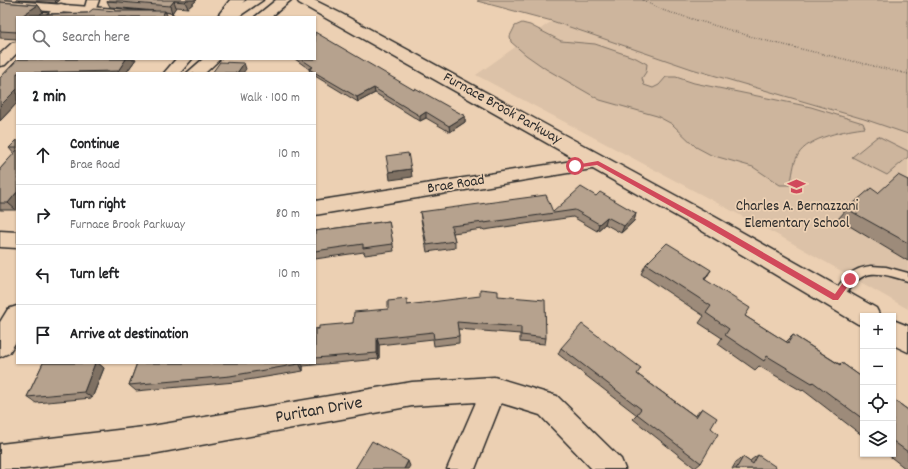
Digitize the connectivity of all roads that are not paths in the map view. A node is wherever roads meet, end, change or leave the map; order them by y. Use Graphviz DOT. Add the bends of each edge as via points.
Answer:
graph roads {
  1 [pos="238,0"];
  2 [pos="256,0"];
  3 [pos="284,0"];
  4 [pos="304,0"];
  5 [pos="0,3"];
  6 [pos="91,5"];
  7 [pos="56,13"];
  8 [pos="161,16"];
  9 [pos="225,16"];
  10 [pos="231,16"];
  11 [pos="263,16"];
  12 [pos="316,17"];
  13 [pos="337,17"];
  14 [pos="16,47"];
  15 [pos="183,60"];
  16 [pos="211,60"];
  17 [pos="0,62"];
  18 [pos="173,72"];
  19 [pos="196,72"];
  20 [pos="598,163"];
  21 [pos="316,208"];
  22 [pos="0,239"];
  23 [pos="16,240"];
  24 [pos="908,277"];
  25 [pos="836,298"];
  26 [pos="861,313"];
  27 [pos="16,319"];
  28 [pos="896,333"];
  29 [pos="908,340"];
  30 [pos="0,345"];
  31 [pos="494,389"];
  32 [pos="0,458"];
  33 [pos="461,469"];
  34 [pos="611,469"];
  1 -- 9 [label="main road"];
  2 -- 10 [label="main road"];
  3 -- 11 [label="main road"];
  4 -- 13 [label="main road, Furnace Brook Parkway"];
  5 -- 7 [label="main road"];
  6 -- 7 [label="main road"];
  6 -- 8 [label="main road"];
  12 -- 13 [label="main road"];
  13 -- 20 [label="main road, Furnace Brook Parkway"];
  14 -- 17 [label="street"];
  15 -- 18 [label="main road"];
  16 -- 19 [label="main road"];
  20 -- 21 [label="street, Brae Road"];
  20 -- 25 [label="main road, Furnace Brook Parkway"];
  22 -- 23 [label="street"];
  24 -- 25 [label="lane" via="889,272 860,271 851,278"];
  25 -- 26 [label="main road, Furnace Brook Parkway"];
  27 -- 30 [label="main road"];
  28 -- 29 [label="main road"];
  31 -- 32 [label="street, Puritan Drive" via="412,394 152,440"];
  31 -- 33 [label="street"];
  31 -- 34 [label="street, Puritan Drive" via="548,405"];
}
